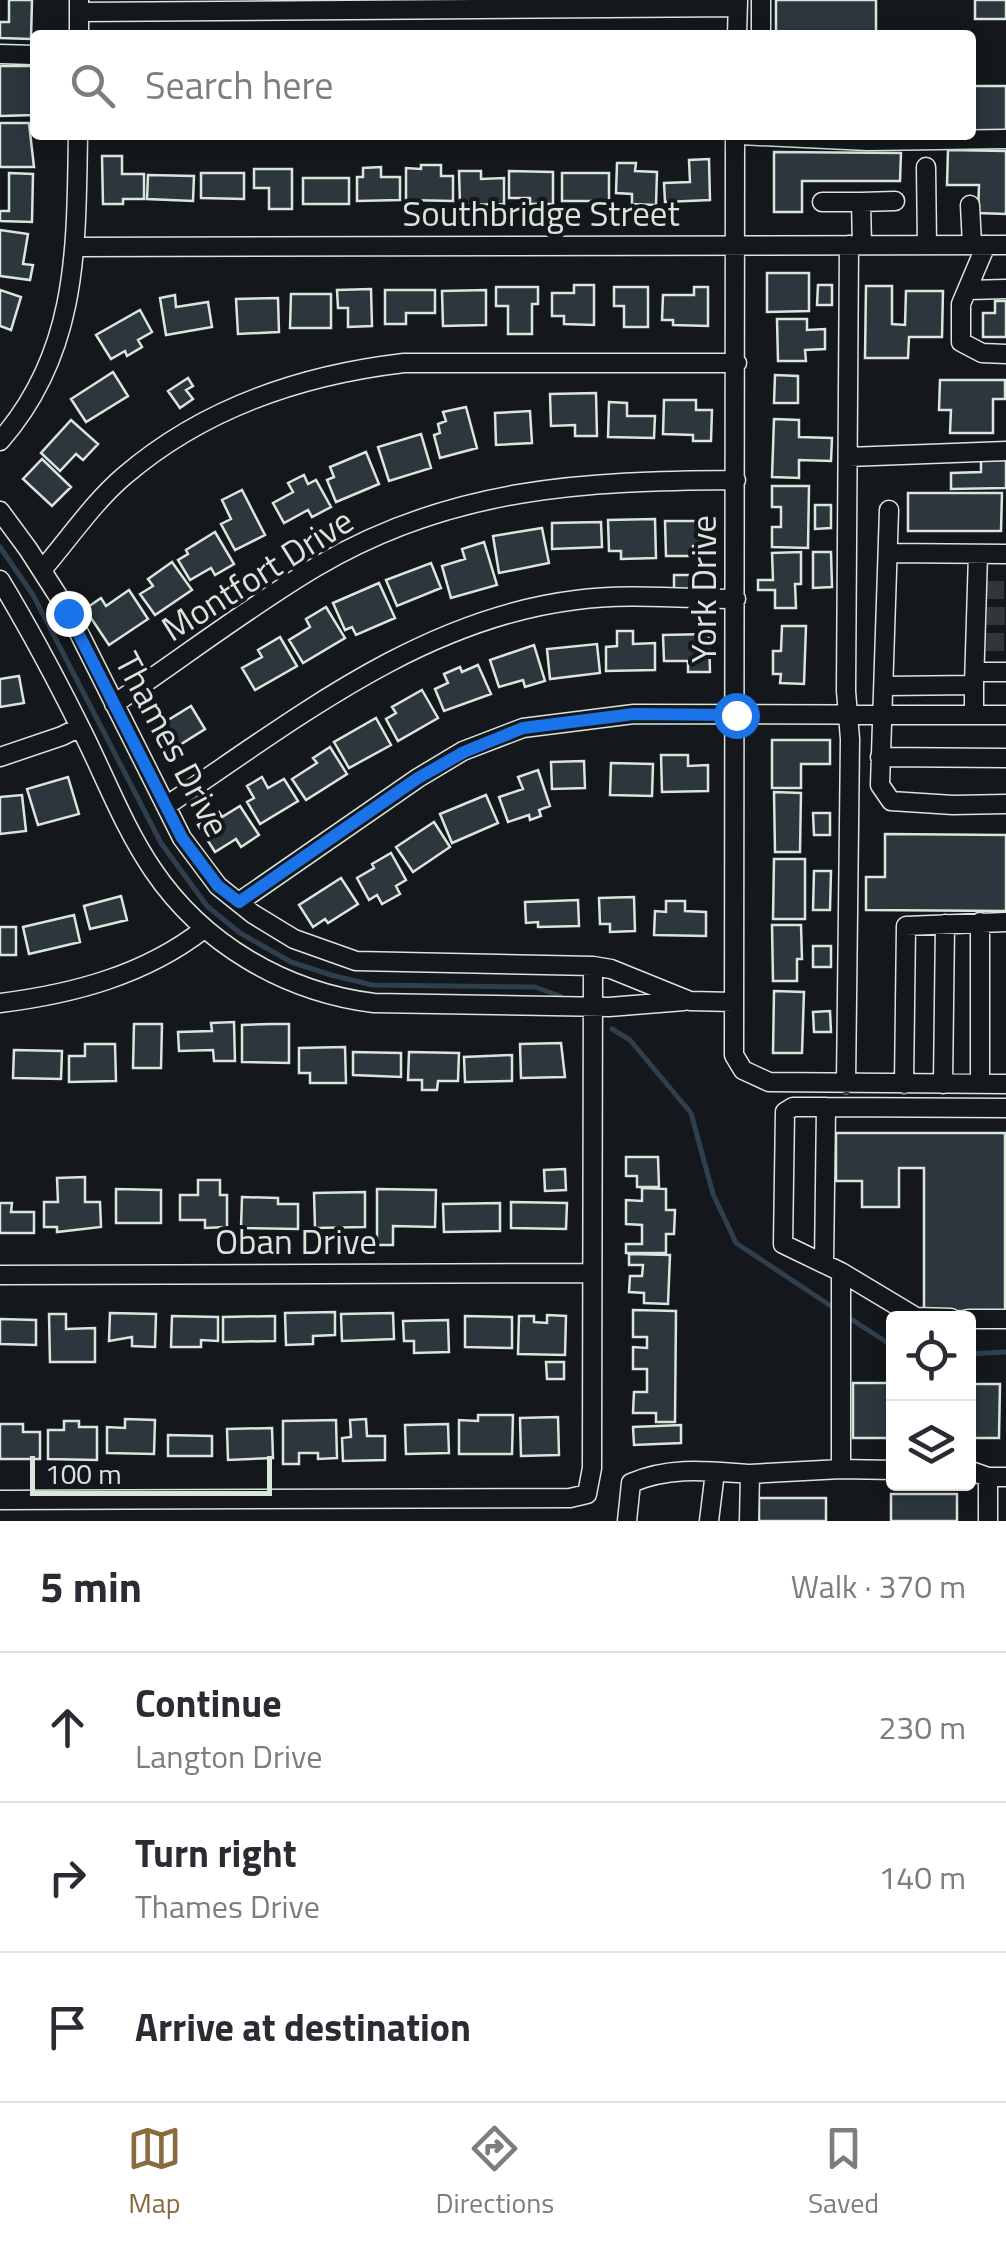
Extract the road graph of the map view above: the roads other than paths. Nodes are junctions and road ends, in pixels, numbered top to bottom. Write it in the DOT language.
graph roads {
  1 [pos="761,0"];
  2 [pos="738,4"];
  3 [pos="79,6"];
  4 [pos="737,30"];
  5 [pos="760,30"];
  6 [pos="0,54"];
  7 [pos="30,54"];
  8 [pos="976,139"];
  9 [pos="1006,139"];
  10 [pos="78,140"];
  11 [pos="747,140"];
  12 [pos="848,140"];
  13 [pos="937,140"];
  14 [pos="926,167"];
  15 [pos="895,201"];
  16 [pos="822,202"];
  17 [pos="860,202"];
  18 [pos="970,205"];
  19 [pos="979,244"];
  20 [pos="1006,244"];
  21 [pos="856,245"];
  22 [pos="928,245"];
  23 [pos="734,246"];
  24 [pos="76,247"];
  25 [pos="1006,289"];
  26 [pos="968,290"];
  27 [pos="1006,354"];
  28 [pos="736,363"];
  29 [pos="0,441"];
  30 [pos="1006,451"];
  31 [pos="848,458"];
  32 [pos="736,480"];
  33 [pos="889,510"];
  34 [pos="0,511"];
  35 [pos="888,552"];
  36 [pos="978,554"];
  37 [pos="1006,554"];
  38 [pos="42,570"];
  39 [pos="0,580"];
  40 [pos="736,599"];
  41 [pos="1006,672"];
  42 [pos="974,678"];
  43 [pos="885,686"];
  44 [pos="114,704"];
  45 [pos="880,714"];
  46 [pos="736,715"];
  47 [pos="847,715"];
  48 [pos="974,715"];
  49 [pos="1006,716"];
  50 [pos="80,726"];
  51 [pos="0,757"];
  52 [pos="880,757"];
  53 [pos="1006,758"];
  54 [pos="1006,804"];
  55 [pos="166,806"];
  56 [pos="239,902"];
  57 [pos="980,922"];
  58 [pos="1006,922"];
  59 [pos="944,924"];
  60 [pos="204,930"];
  61 [pos="593,966"];
  62 [pos="690,1001"];
  63 [pos="734,1002"];
  64 [pos="0,1003"];
  65 [pos="594,1006"];
  66 [pos="846,1084"];
  67 [pos="904,1084"];
  68 [pos="943,1084"];
  69 [pos="980,1084"];
  70 [pos="1006,1084"];
  71 [pos="826,1107"];
  72 [pos="1006,1108"];
  73 [pos="832,1268"];
  74 [pos="592,1273"];
  75 [pos="0,1275"];
  76 [pos="907,1311"];
  77 [pos="1006,1319"];
  78 [pos="976,1320"];
  79 [pos="841,1470"];
  80 [pos="886,1470"];
  81 [pos="715,1472"];
  82 [pos="750,1474"];
  83 [pos="997,1477"];
  84 [pos="0,1500"];
  85 [pos="627,1521"];
  86 [pos="710,1521"];
  87 [pos="750,1521"];
  88 [pos="988,1521"];
  1 -- 5 [label="street"];
  2 -- 3 [label="street"];
  2 -- 4 [label="street"];
  6 -- 7 [label="street"];
  8 -- 9 [label="street"];
  10 -- 24 [label="street"];
  11 -- 23 [label="street, York Drive"];
  12 -- 13 [label="street"];
  14 -- 22 [label="street"];
  15 -- 17 [label="street"];
  16 -- 17 [label="street"];
  17 -- 21 [label="street"];
  18 -- 19 [label="street"];
  19 -- 20 [label="street, Southbridge Street"];
  19 -- 22 [label="street, Southbridge Street"];
  19 -- 26 [label="street"];
  21 -- 22 [label="street, Southbridge Street"];
  21 -- 23 [label="street, Southbridge Street"];
  21 -- 31 [label="street"];
  23 -- 24 [label="street, Southbridge Street"];
  23 -- 28 [label="street, York Drive"];
  24 -- 29 [label="street"];
  25 -- 26 [label="street"];
  26 -- 27 [label="street"];
  28 -- 32 [label="street, York Drive"];
  28 -- 38 [label="street"];
  30 -- 31 [label="street"];
  31 -- 47 [label="street"];
  32 -- 40 [label="street, York Drive"];
  32 -- 44 [label="street, Montfort Drive"];
  33 -- 35 [label="street"];
  34 -- 38 [label="street, Thames Drive"];
  35 -- 36 [label="street"];
  35 -- 43 [label="street"];
  36 -- 37 [label="street"];
  36 -- 42 [label="street"];
  38 -- 44 [label="street, Thames Drive"];
  39 -- 50 [label="street, Thames Drive"];
  40 -- 46 [label="street, York Drive"];
  40 -- 55 [label="street"];
  41 -- 42 [label="street"];
  42 -- 43 [label="street"];
  42 -- 48 [label="street"];
  43 -- 45 [label="street"];
  44 -- 55 [label="street, Thames Drive"];
  45 -- 47 [label="street"];
  45 -- 48 [label="street"];
  45 -- 52 [label="street"];
  46 -- 47 [label="street"];
  46 -- 56 [label="street"];
  46 -- 63 [label="street, York Drive"];
  47 -- 66 [label="street"];
  48 -- 49 [label="street"];
  50 -- 51 [label="street"];
  50 -- 60 [label="street, Thames Drive"];
  52 -- 53 [label="street"];
  52 -- 54 [label="street"];
  55 -- 56 [label="street, Thames Drive"];
  56 -- 61 [label="street, Thames Drive"];
  57 -- 58 [label="street"];
  57 -- 59 [label="street"];
  57 -- 69 [label="street"];
  59 -- 67 [label="street"];
  59 -- 68 [label="street"];
  60 -- 64 [label="street"];
  60 -- 65 [label="street, Thames Drive"];
  61 -- 62 [label="street, Thames Drive"];
  61 -- 65 [label="street"];
  62 -- 63 [label="street, Thames Drive"];
  62 -- 65 [label="street, Thames Drive"];
  63 -- 66 [label="street, York Drive"];
  65 -- 74 [label="street"];
  66 -- 67 [label="street"];
  67 -- 68 [label="street"];
  68 -- 69 [label="street"];
  69 -- 70 [label="street"];
  71 -- 72 [label="street"];
  71 -- 73 [label="street"];
  71 -- 73 [label="street"];
  73 -- 76 [label="street"];
  73 -- 79 [label="street"];
  74 -- 75 [label="street, Oban Drive"];
  74 -- 84 [label="street"];
  77 -- 78 [label="street"];
  79 -- 80 [label="street"];
  79 -- 82 [label="street"];
  81 -- 82 [label="street"];
  81 -- 85 [label="street"];
  81 -- 86 [label="street"];
  82 -- 87 [label="street"];
  83 -- 88 [label="street"];
}
